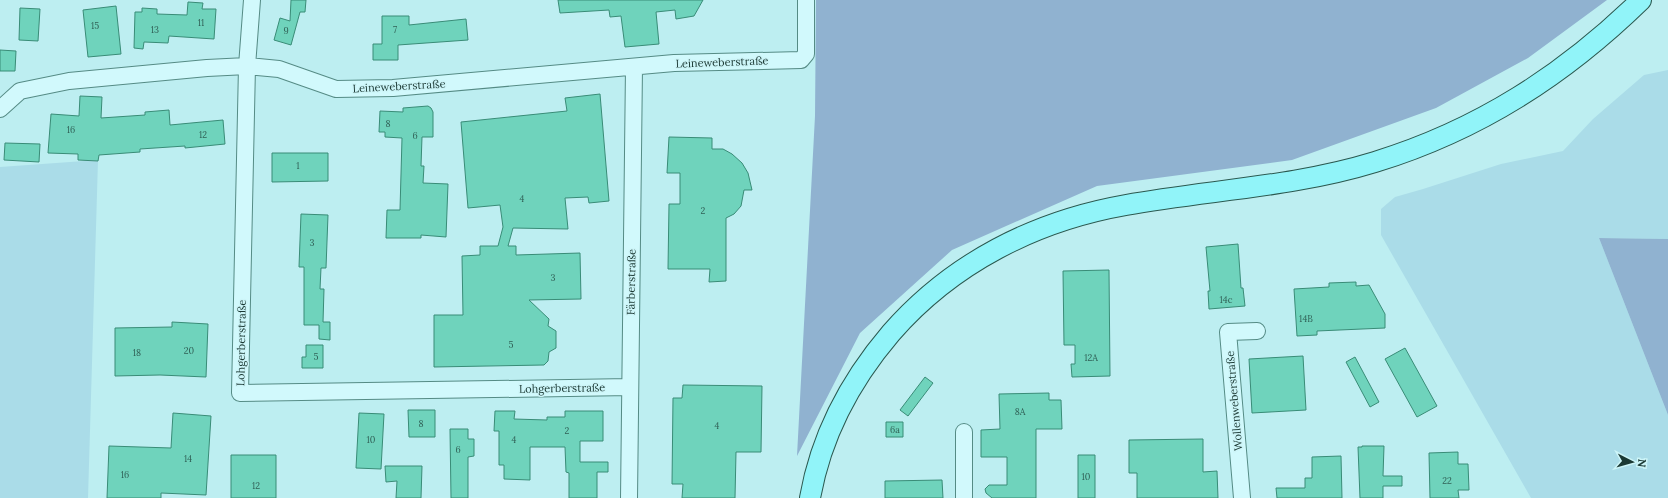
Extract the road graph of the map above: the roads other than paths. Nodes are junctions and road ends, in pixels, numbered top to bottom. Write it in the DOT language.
graph roads {
  1 [pos="252,0"];
  2 [pos="806,0"];
  3 [pos="1641,0"];
  4 [pos="247,66"];
  5 [pos="634,66"];
  6 [pos="0,109"];
  7 [pos="1257,331"];
  8 [pos="630,387"];
  9 [pos="964,432"];
  10 [pos="629,498"];
  11 [pos="810,498"];
  12 [pos="964,498"];
  13 [pos="1242,498"];
  1 -- 4 [label="street, Lohgerberstraße"];
  2 -- 5 [label="street, Leineweberstraße"];
  3 -- 11 [label="main road"];
  4 -- 5 [label="street, Leineweberstraße"];
  4 -- 6 [label="street, Leineweberstraße"];
  4 -- 8 [label="street, Lohgerberstraße"];
  5 -- 8 [label="street, Färberstraße"];
  7 -- 13 [label="street, Wollenweberstraße"];
  8 -- 10 [label="street, Färberstraße"];
  9 -- 12 [label="street"];
}
